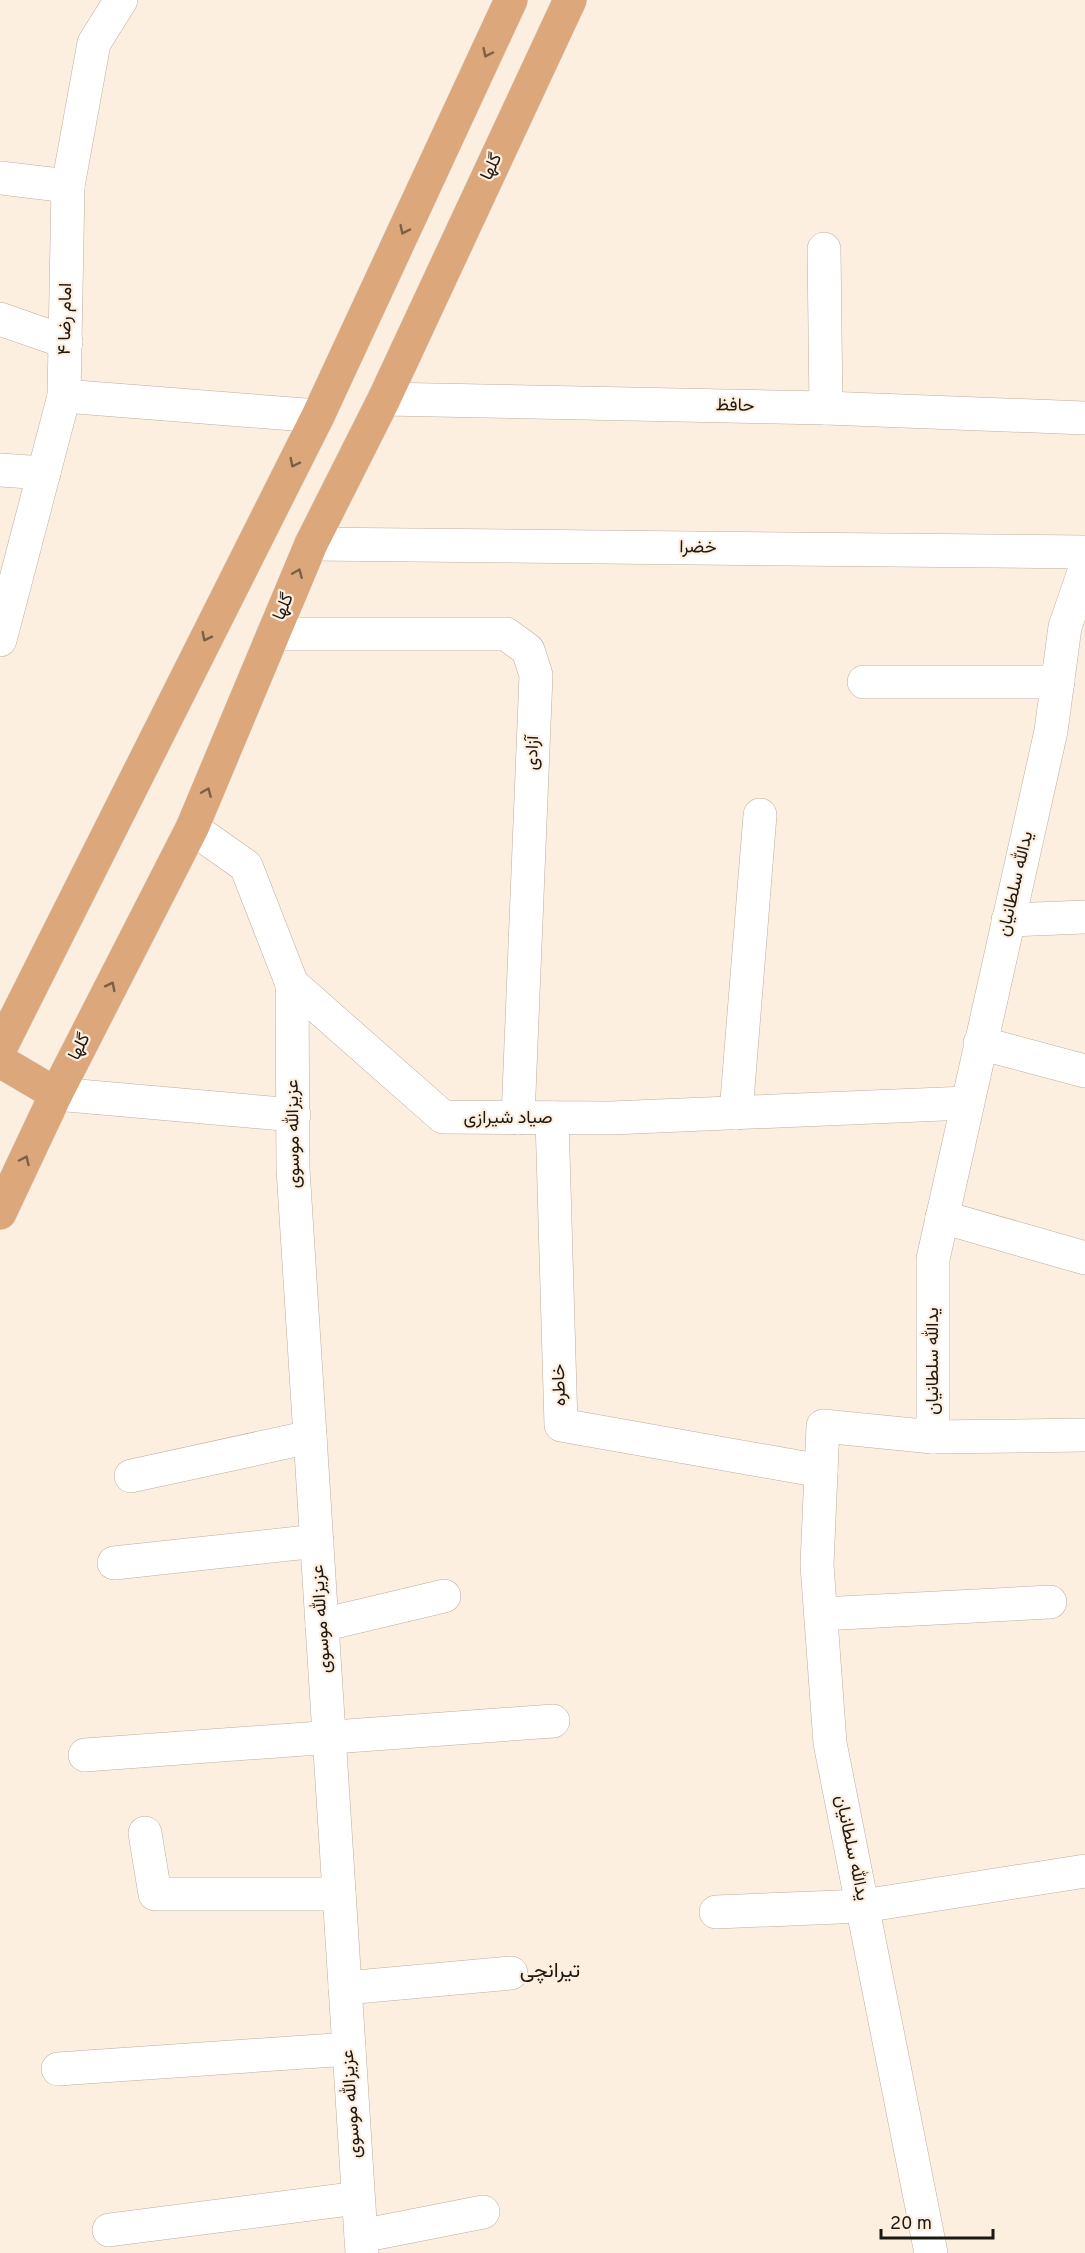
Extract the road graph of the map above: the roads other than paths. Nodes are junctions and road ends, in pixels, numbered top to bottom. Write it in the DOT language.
graph roads {
  1 [pos="122,0"];
  2 [pos="511,0"];
  3 [pos="570,0"];
  4 [pos="0,178"];
  5 [pos="68,186"];
  6 [pos="824,249"];
  7 [pos="0,319"];
  8 [pos="66,342"];
  9 [pos="64,396"];
  10 [pos="384,399"];
  11 [pos="826,408"];
  12 [pos="318,416"];
  13 [pos="1085,418"];
  14 [pos="0,470"];
  15 [pos="44,473"];
  16 [pos="310,544"];
  17 [pos="1085,552"];
  18 [pos="1085,569"];
  19 [pos="273,634"];
  20 [pos="0,640"];
  21 [pos="864,682"];
  22 [pos="1058,682"];
  23 [pos="760,815"];
  24 [pos="192,828"];
  25 [pos="1085,917"];
  26 [pos="1008,920"];
  27 [pos="292,984"];
  28 [pos="980,1043"];
  29 [pos="0,1049"];
  30 [pos="0,1061"];
  31 [pos="1085,1071"];
  32 [pos="56,1094"];
  33 [pos="967,1103"];
  34 [pos="736,1113"];
  35 [pos="294,1115"];
  36 [pos="518,1118"];
  37 [pos="552,1118"];
  38 [pos="0,1214"];
  39 [pos="942,1217"];
  40 [pos="1085,1257"];
  41 [pos="1085,1435"];
  42 [pos="310,1437"];
  43 [pos="933,1437"];
  44 [pos="821,1471"];
  45 [pos="131,1476"];
  46 [pos="317,1541"];
  47 [pos="114,1563"];
  48 [pos="444,1596"];
  49 [pos="1050,1602"];
  50 [pos="821,1614"];
  51 [pos="322,1625"];
  52 [pos="553,1721"];
  53 [pos="329,1736"];
  54 [pos="85,1755"];
  55 [pos="145,1833"];
  56 [pos="1085,1871"];
  57 [pos="339,1894"];
  58 [pos="863,1906"];
  59 [pos="716,1912"];
  60 [pos="511,1973"];
  61 [pos="345,1988"];
  62 [pos="349,2049"];
  63 [pos="58,2069"];
  64 [pos="358,2198"];
  65 [pos="483,2212"];
  66 [pos="109,2230"];
  67 [pos="361,2245"];
  68 [pos="931,2253"];
  1 -- 5 [label="street, امام رضا ۴"];
  2 -- 12 [label="main road, one-way"];
  3 -- 10 [label="main road, گلها"];
  4 -- 5 [label="street"];
  5 -- 8 [label="street, امام رضا ۴"];
  6 -- 11 [label="street"];
  7 -- 8 [label="street"];
  8 -- 9 [label="street, امام رضا ۴"];
  9 -- 12 [label="street"];
  9 -- 15 [label="street, امام رضا ۴"];
  10 -- 11 [label="street, حافظ"];
  10 -- 16 [label="main road, گلها"];
  11 -- 13 [label="street, حافظ"];
  12 -- 29 [label="main road, one-way"];
  14 -- 15 [label="street"];
  15 -- 20 [label="street, امام رضا ۴"];
  16 -- 17 [label="street, خضرا"];
  19 -- 16 [label="main road, گلها, one-way"];
  18 -- 22 [label="street, یدالله سلطانیان"];
  24 -- 19 [label="main road, گلها, one-way"];
  19 -- 36 [label="street, آزادی"];
  21 -- 22 [label="street"];
  22 -- 26 [label="street, یدالله سلطانیان"];
  23 -- 34 [label="street"];
  24 -- 27 [label="street, صیاد شیرازی"];
  32 -- 24 [label="main road, گلها, one-way"];
  25 -- 26 [label="street"];
  26 -- 28 [label="street, یدالله سلطانیان"];
  27 -- 35 [label="street, عزیزالله موسوی"];
  27 -- 36 [label="street, صیاد شیرازی"];
  28 -- 31 [label="street"];
  28 -- 33 [label="street, یدالله سلطانیان"];
  30 -- 32 [label="main road"];
  32 -- 35 [label="street"];
  38 -- 32 [label="main road, گلها, one-way"];
  33 -- 34 [label="street, صیاد شیرازی"];
  33 -- 39 [label="street, یدالله سلطانیان"];
  34 -- 37 [label="street, صیاد شیرازی"];
  35 -- 42 [label="street, عزیزالله موسوی"];
  36 -- 37 [label="street, صیاد شیرازی"];
  37 -- 44 [label="street, خاطره"];
  39 -- 40 [label="street"];
  39 -- 43 [label="street, یدالله سلطانیان"];
  41 -- 43 [label="street"];
  42 -- 45 [label="street"];
  42 -- 46 [label="street, عزیزالله موسوی"];
  43 -- 44 [label="street, یدالله سلطانیان"];
  44 -- 50 [label="street, یدالله سلطانیان"];
  46 -- 47 [label="street"];
  46 -- 51 [label="street, عزیزالله موسوی"];
  48 -- 51 [label="street"];
  49 -- 50 [label="street"];
  50 -- 58 [label="street, یدالله سلطانیان"];
  51 -- 53 [label="street, عزیزالله موسوی"];
  52 -- 53 [label="street"];
  53 -- 54 [label="street"];
  53 -- 57 [label="street, عزیزالله موسوی"];
  55 -- 57 [label="street"];
  56 -- 58 [label="street"];
  57 -- 61 [label="street, عزیزالله موسوی"];
  58 -- 59 [label="street"];
  58 -- 68 [label="street, یدالله سلطانیان"];
  60 -- 61 [label="street"];
  61 -- 62 [label="street, عزیزالله موسوی"];
  62 -- 63 [label="street"];
  62 -- 64 [label="street, عزیزالله موسوی"];
  64 -- 66 [label="street"];
  64 -- 67 [label="street, عزیزالله موسوی"];
  65 -- 67 [label="street"];
}
